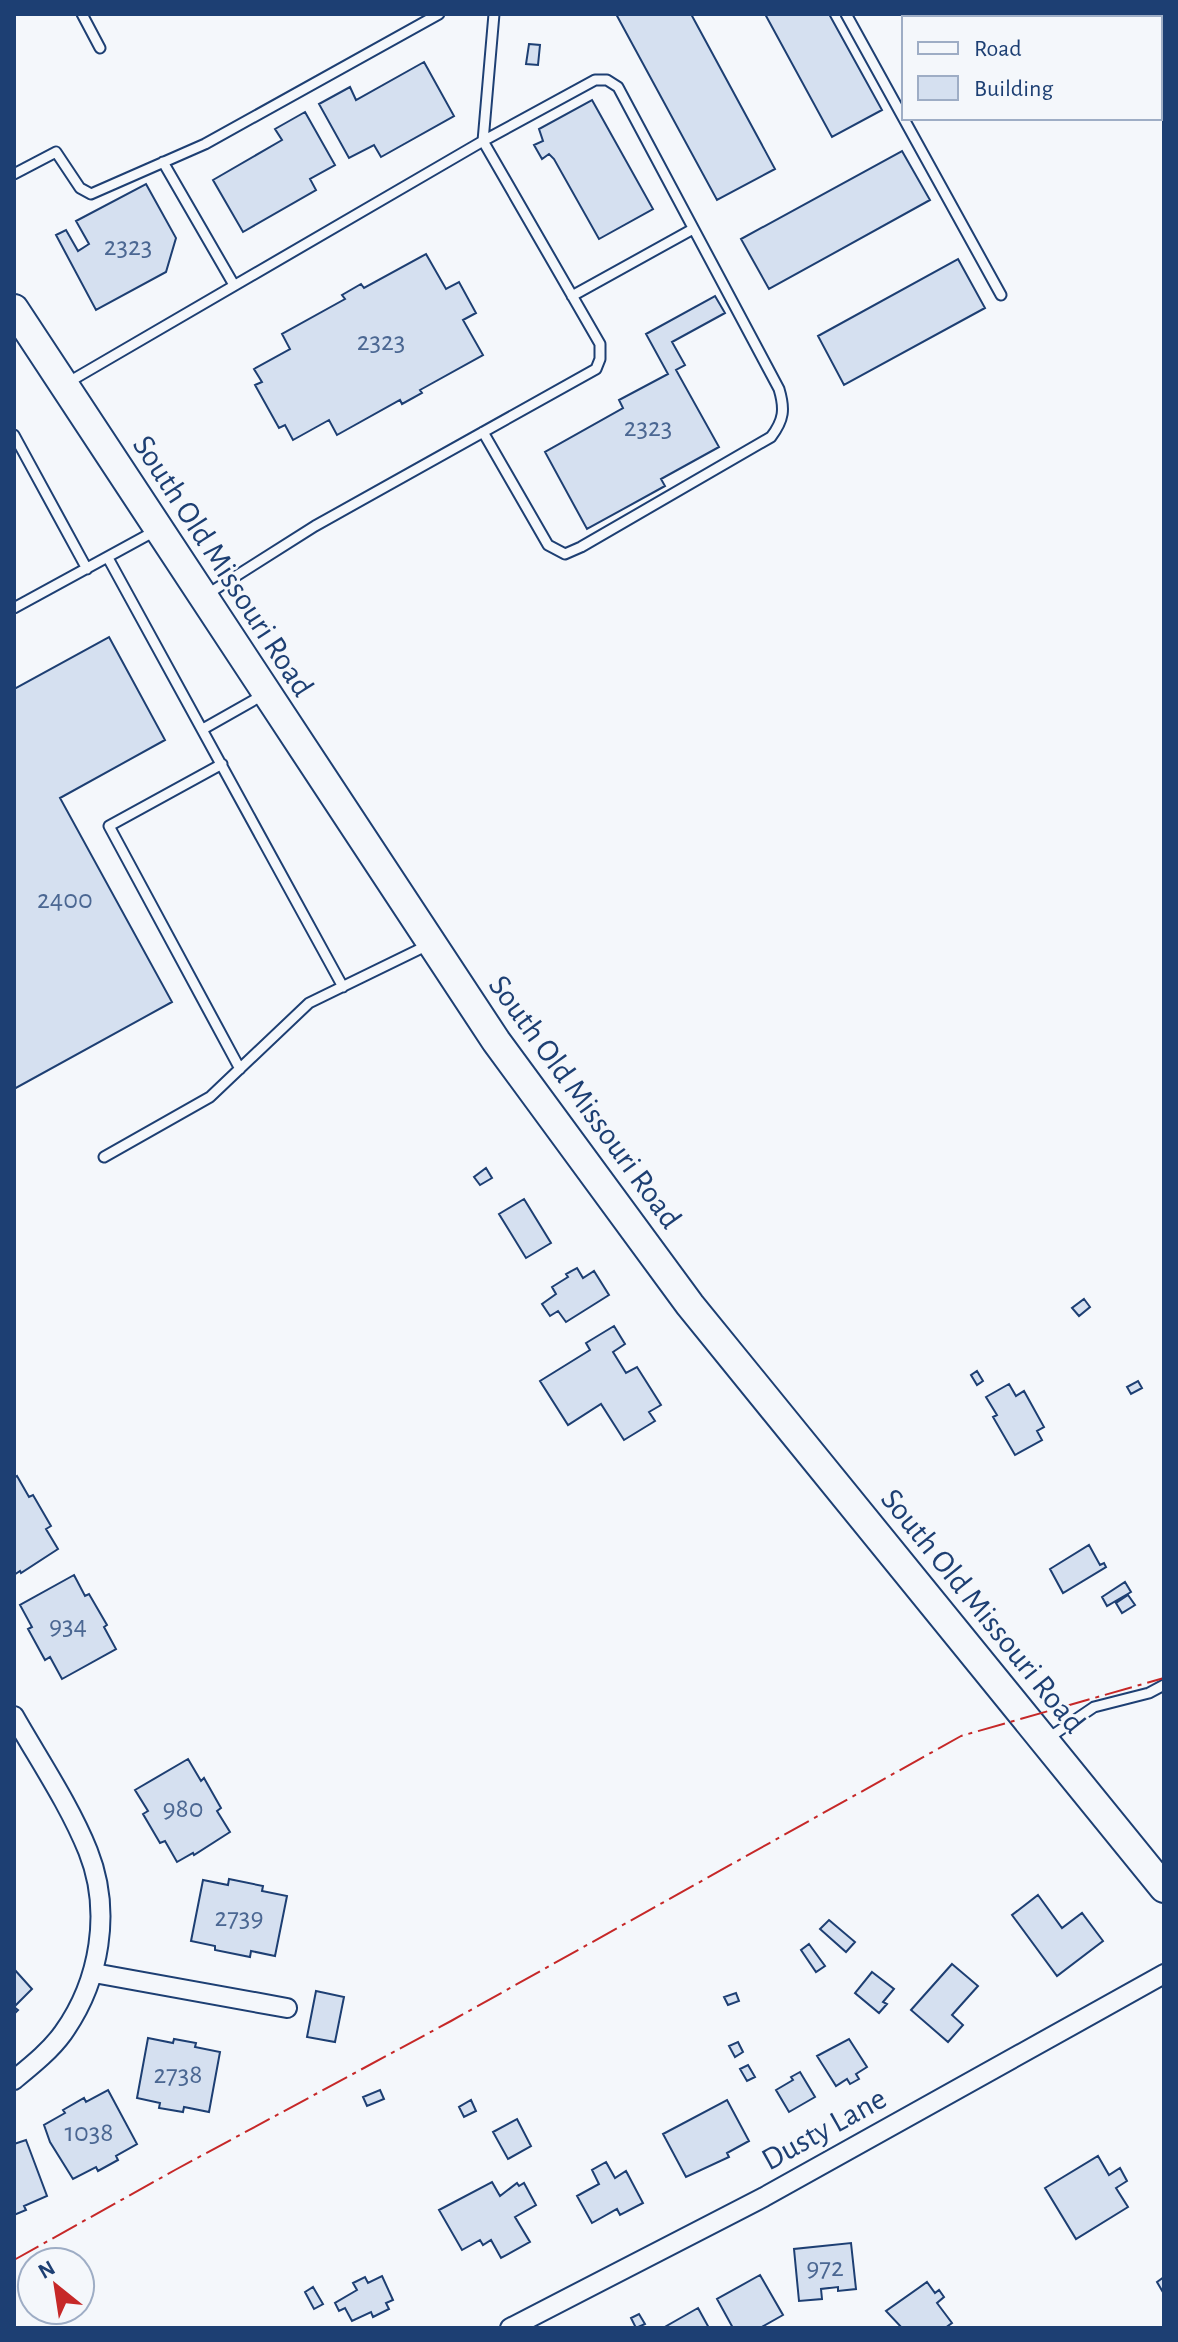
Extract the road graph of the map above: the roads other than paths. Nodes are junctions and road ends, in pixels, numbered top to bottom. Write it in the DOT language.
graph roads {
  1 [pos="82,14"];
  2 [pos="439,14"];
  3 [pos="494,14"];
  4 [pos="846,14"];
  5 [pos="100,48"];
  6 [pos="902,116"];
  7 [pos="904,120"];
  8 [pos="483,141"];
  9 [pos="163,162"];
  10 [pos="14,174"];
  11 [pos="693,229"];
  12 [pos="234,285"];
  13 [pos="1001,295"];
  14 [pos="572,296"];
  15 [pos="14,309"];
  16 [pos="64,385"];
  17 [pos="483,432"];
  18 [pos="14,435"];
  19 [pos="158,529"];
  20 [pos="108,558"];
  21 [pos="87,569"];
  22 [pos="203,597"];
  23 [pos="14,608"];
  24 [pos="266,693"];
  25 [pos="203,729"];
  26 [pos="222,764"];
  27 [pos="431,944"];
  28 [pos="343,987"];
  29 [pos="240,1069"];
  30 [pos="104,1157"];
  31 [pos="1164,1685"];
  32 [pos="14,1716"];
  33 [pos="1044,1741"];
  34 [pos="1164,1888"];
  35 [pos="94,1973"];
  36 [pos="1164,1974"];
  37 [pos="287,2008"];
  38 [pos="14,2080"];
  39 [pos="510,2328"];
  1 -- 5 [label="lane"];
  2 -- 9 [label="lane"];
  3 -- 8 [label="lane"];
  4 -- 6 [label="lane"];
  7 -- 13 [label="lane"];
  8 -- 11 [label="lane"];
  8 -- 12 [label="lane"];
  8 -- 14 [label="lane"];
  9 -- 10 [label="lane"];
  9 -- 12 [label="lane"];
  11 -- 14 [label="lane"];
  11 -- 17 [label="lane"];
  12 -- 16 [label="lane"];
  14 -- 17 [label="lane"];
  15 -- 16 [label="main road, South Old Missouri Road"];
  16 -- 19 [label="main road, South Old Missouri Road"];
  17 -- 22 [label="lane"];
  18 -- 21 [label="lane"];
  19 -- 20 [label="lane"];
  19 -- 22 [label="main road, South Old Missouri Road"];
  20 -- 21 [label="lane"];
  20 -- 25 [label="lane"];
  21 -- 23 [label="lane"];
  22 -- 24 [label="main road, South Old Missouri Road"];
  24 -- 25 [label="lane"];
  24 -- 27 [label="main road, South Old Missouri Road"];
  25 -- 26 [label="lane"];
  26 -- 28 [label="lane"];
  26 -- 29 [label="lane"];
  27 -- 28 [label="lane"];
  27 -- 33 [label="main road, South Old Missouri Road"];
  28 -- 29 [label="lane"];
  29 -- 30 [label="lane"];
  31 -- 33 [label="lane"];
  32 -- 35 [label="street"];
  33 -- 34 [label="main road, South Old Missouri Road"];
  35 -- 37 [label="street"];
  35 -- 38 [label="street"];
  36 -- 39 [label="street, Dusty Lane"];
}
